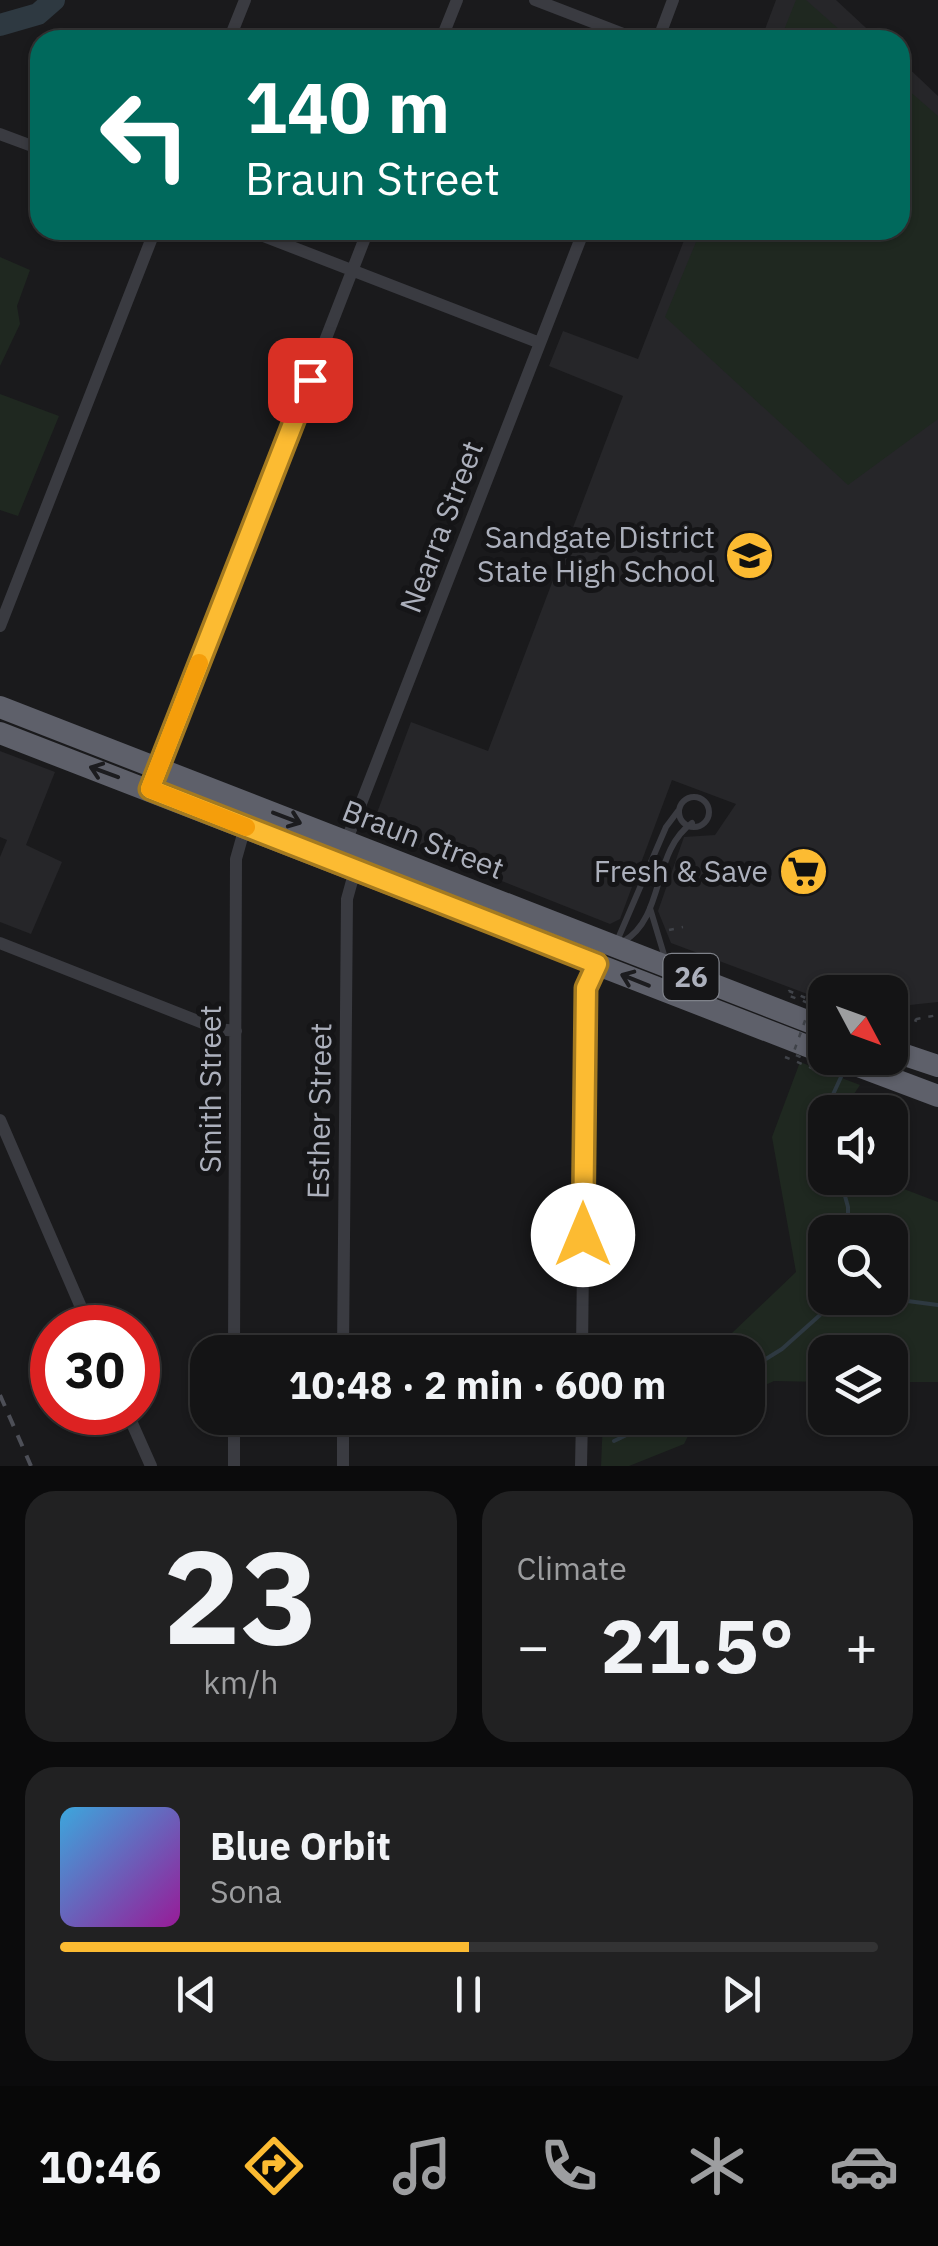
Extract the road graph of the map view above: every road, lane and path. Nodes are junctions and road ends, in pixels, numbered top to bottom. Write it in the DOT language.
graph roads {
  1 [pos="245,0"];
  2 [pos="457,0"];
  3 [pos="535,0"];
  4 [pos="674,0"];
  5 [pos="233,30"];
  6 [pos="446,30"];
  7 [pos="613,30"];
  8 [pos="662,30"];
  9 [pos="0,134"];
  10 [pos="30,145"];
  11 [pos="151,240"];
  12 [pos="273,240"];
  13 [pos="364,240"];
  14 [pos="580,240"];
  15 [pos="352,271"];
  16 [pos="540,343"];
  17 [pos="0,626"];
  18 [pos="0,707"];
  19 [pos="0,733"];
  20 [pos="154,778"];
  21 [pos="678,812"];
  22 [pos="692,824"];
  23 [pos="246,826"];
  24 [pos="346,842"];
  25 [pos="355,870"];
  26 [pos="649,907"];
  27 [pos="682,927"];
  28 [pos="665,932"];
  29 [pos="0,942"];
  30 [pos="615,947"];
  31 [pos="597,964"];
  32 [pos="672,969"];
  33 [pos="805,1002"];
  34 [pos="805,1002"];
  35 [pos="808,1009"];
  36 [pos="808,1012"];
  37 [pos="938,1015"];
  38 [pos="908,1018"];
  39 [pos="919,1022"];
  40 [pos="908,1023"];
  41 [pos="236,1032"];
  42 [pos="808,1046"];
  43 [pos="908,1056"];
  44 [pos="785,1057"];
  45 [pos="808,1060"];
  46 [pos="808,1066"];
  47 [pos="938,1066"];
  48 [pos="882,1075"];
  49 [pos="938,1096"];
  50 [pos="0,1120"];
  51 [pos="80,1305"];
  52 [pos="234,1335"];
  53 [pos="343,1335"];
  54 [pos="582,1335"];
  55 [pos="138,1435"];
  56 [pos="234,1435"];
  57 [pos="343,1435"];
  58 [pos="582,1435"];
  59 [pos="151,1466"];
  60 [pos="234,1466"];
  61 [pos="343,1466"];
  62 [pos="582,1466"];
  1 -- 5 [label="street"];
  2 -- 6 [label="street"];
  3 -- 7 [label="street"];
  4 -- 8 [label="street"];
  9 -- 10 [label="street"];
  11 -- 17 [label="street"];
  12 -- 15 [label="street"];
  13 -- 15 [label="street"];
  14 -- 16 [label="street, Nearra Street"];
  15 -- 16 [label="street"];
  15 -- 20 [label="street"];
  16 -- 24 [label="street, Nearra Street"];
  18 -- 20 [label="highway, Braun Street / 26"];
  20 -- 19 [label="highway, Braun Street / 26, one-way"];
  20 -- 23 [label="highway, Braun Street / 26"];
  20 -- 24 [label="highway, Braun Street / 26, one-way"];
  21 -- 22 [label="lane"];
  21 -- 22 [label="lane"];
  21 -- 30 [label="lane"];
  22 -- 26 [label="lane"];
  23 -- 25 [label="highway, Braun Street / 26"];
  23 -- 41 [label="street, Smith Street"];
  24 -- 30 [label="highway, Braun Street / 26"];
  25 -- 31 [label="highway, Braun Street / 26"];
  25 -- 53 [label="street, Esther Street"];
  26 -- 30 [label="lane"];
  26 -- 32 [label="lane"];
  27 -- 28 [label="path"];
  29 -- 41 [label="street"];
  30 -- 31 [label="street"];
  30 -- 32 [label="highway, Braun Street / 26"];
  42 -- 31 [label="highway, Braun Street / 26, one-way"];
  31 -- 54 [label="street"];
  32 -- 35 [label="highway, Braun Street / 26"];
  33 -- 34 [label="path, bridge"];
  36 -- 45 [label="path, bridge"];
  37 -- 39 [label="path"];
  38 -- 39 [label="path"];
  39 -- 40 [label="path"];
  41 -- 52 [label="street, Smith Street"];
  43 -- 47 [label="highway"];
  44 -- 46 [label="path, bridge"];
  48 -- 49 [label="highway"];
  50 -- 51 [label="street"];
  55 -- 59 [label="street"];
  56 -- 60 [label="street"];
  57 -- 61 [label="street"];
  58 -- 62 [label="street"];
}
